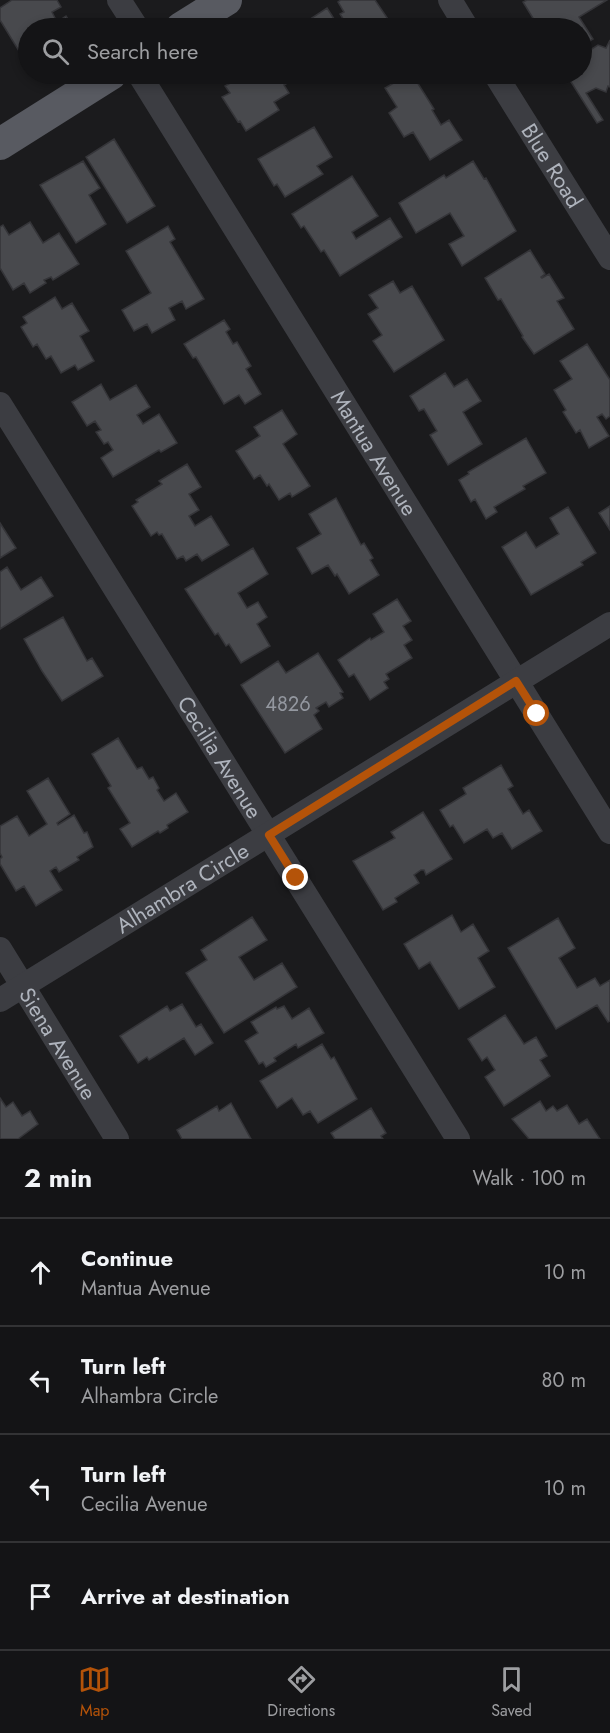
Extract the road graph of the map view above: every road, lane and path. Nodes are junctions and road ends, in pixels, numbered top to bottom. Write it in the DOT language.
graph roads {
  1 [pos="119,0"];
  2 [pos="226,0"];
  3 [pos="450,0"];
  4 [pos="131,18"];
  5 [pos="197,18"];
  6 [pos="461,18"];
  7 [pos="95,84"];
  8 [pos="146,84"];
  9 [pos="501,84"];
  10 [pos="0,144"];
  11 [pos="610,258"];
  12 [pos="0,404"];
  13 [pos="610,624"];
  14 [pos="516,681"];
  15 [pos="610,832"];
  16 [pos="269,835"];
  17 [pos="0,949"];
  18 [pos="23,986"];
  19 [pos="0,1000"];
  20 [pos="117,1139"];
  21 [pos="458,1139"];
  1 -- 4 [label="street"];
  2 -- 5 [label="main road"];
  3 -- 6 [label="street"];
  7 -- 10 [label="main road"];
  8 -- 14 [label="street, Mantua Avenue"];
  9 -- 11 [label="street, Blue Road"];
  12 -- 16 [label="street, Cecilia Avenue"];
  13 -- 14 [label="street, Alhambra Circle"];
  14 -- 15 [label="street, Mantua Avenue"];
  14 -- 16 [label="street, Alhambra Circle"];
  16 -- 18 [label="street, Alhambra Circle"];
  16 -- 21 [label="street, Cecilia Avenue"];
  17 -- 18 [label="street, Siena Avenue"];
  18 -- 19 [label="street, Alhambra Circle"];
  18 -- 20 [label="street, Siena Avenue"];
}
